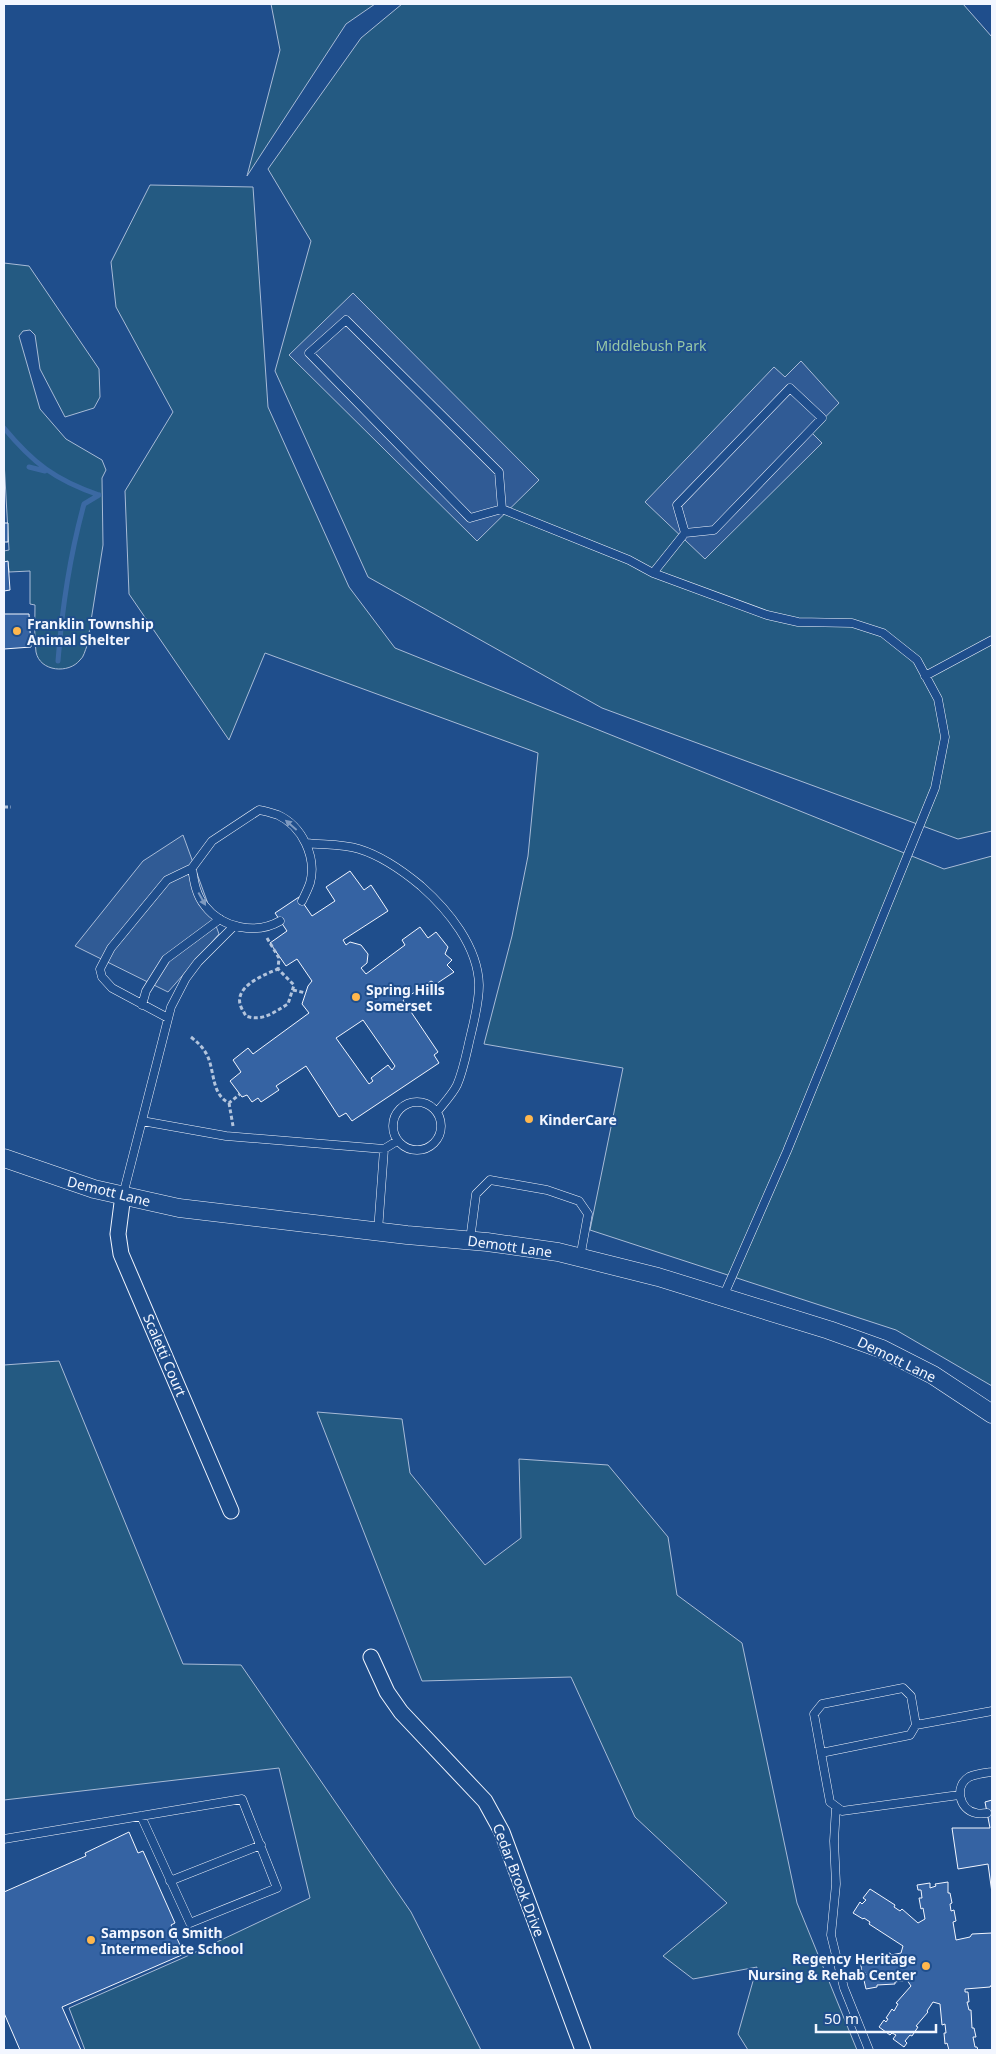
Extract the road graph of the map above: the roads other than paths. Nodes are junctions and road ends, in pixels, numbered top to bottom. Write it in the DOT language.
graph roads {
  1 [pos="502,509"];
  2 [pos="685,533"];
  3 [pos="653,573"];
  4 [pos="992,640"];
  5 [pos="925,676"];
  6 [pos="306,843"];
  7 [pos="192,868"];
  8 [pos="302,901"];
  9 [pos="220,919"];
  10 [pos="280,921"];
  11 [pos="234,926"];
  12 [pos="142,1005"];
  13 [pos="168,1018"];
  14 [pos="437,1112"];
  15 [pos="142,1121"];
  16 [pos="397,1141"];
  17 [pos="384,1149"];
  18 [pos="4,1158"];
  19 [pos="123,1195"];
  20 [pos="378,1231"];
  21 [pos="470,1240"];
  22 [pos="580,1258"];
  23 [pos="723,1298"];
  24 [pos="992,1414"];
  25 [pos="231,1511"];
  26 [pos="371,1657"];
  27 [pos="992,1711"];
  28 [pos="916,1725"];
  29 [pos="821,1753"];
  30 [pos="992,1772"];
  31 [pos="959,1795"];
  32 [pos="836,1806"];
  33 [pos="988,1813"];
  34 [pos="141,1816"];
  35 [pos="4,1839"];
  36 [pos="261,1845"];
  37 [pos="170,1881"];
  38 [pos="583,2050"];
  39 [pos="869,2050"];
  1 -- 1 [label="lane"];
  1 -- 3 [label="lane"];
  2 -- 2 [label="lane"];
  2 -- 3 [label="lane"];
  3 -- 5 [label="lane"];
  4 -- 5 [label="lane"];
  5 -- 23 [label="lane"];
  6 -- 7 [label="lane, one-way"];
  6 -- 8 [label="lane"];
  6 -- 14 [label="lane"];
  7 -- 9 [label="lane, one-way"];
  7 -- 12 [label="lane"];
  9 -- 11 [label="lane"];
  9 -- 12 [label="lane"];
  10 -- 11 [label="lane"];
  11 -- 13 [label="lane"];
  12 -- 13 [label="lane"];
  13 -- 15 [label="lane"];
  14 -- 16 [label="lane"];
  14 -- 16 [label="lane"];
  15 -- 17 [label="lane"];
  15 -- 19 [label="lane"];
  16 -- 17 [label="lane"];
  17 -- 20 [label="lane"];
  18 -- 19 [label="street, Demott Lane"];
  19 -- 20 [label="street, Demott Lane"];
  19 -- 25 [label="street, Scaletti Court"];
  20 -- 21 [label="street, Demott Lane"];
  21 -- 22 [label="street, Demott Lane"];
  21 -- 22 [label="lane"];
  22 -- 23 [label="street, Demott Lane"];
  23 -- 24 [label="street, Demott Lane"];
  26 -- 38 [label="street, Cedar Brook Drive"];
  27 -- 28 [label="lane"];
  28 -- 29 [label="lane"];
  28 -- 29 [label="lane"];
  29 -- 32 [label="lane"];
  30 -- 31 [label="lane"];
  31 -- 32 [label="lane"];
  31 -- 33 [label="lane"];
  32 -- 39 [label="lane"];
  34 -- 35 [label="lane"];
  34 -- 36 [label="lane"];
  34 -- 37 [label="lane"];
  36 -- 37 [label="lane"];
  36 -- 37 [label="lane"];
}
